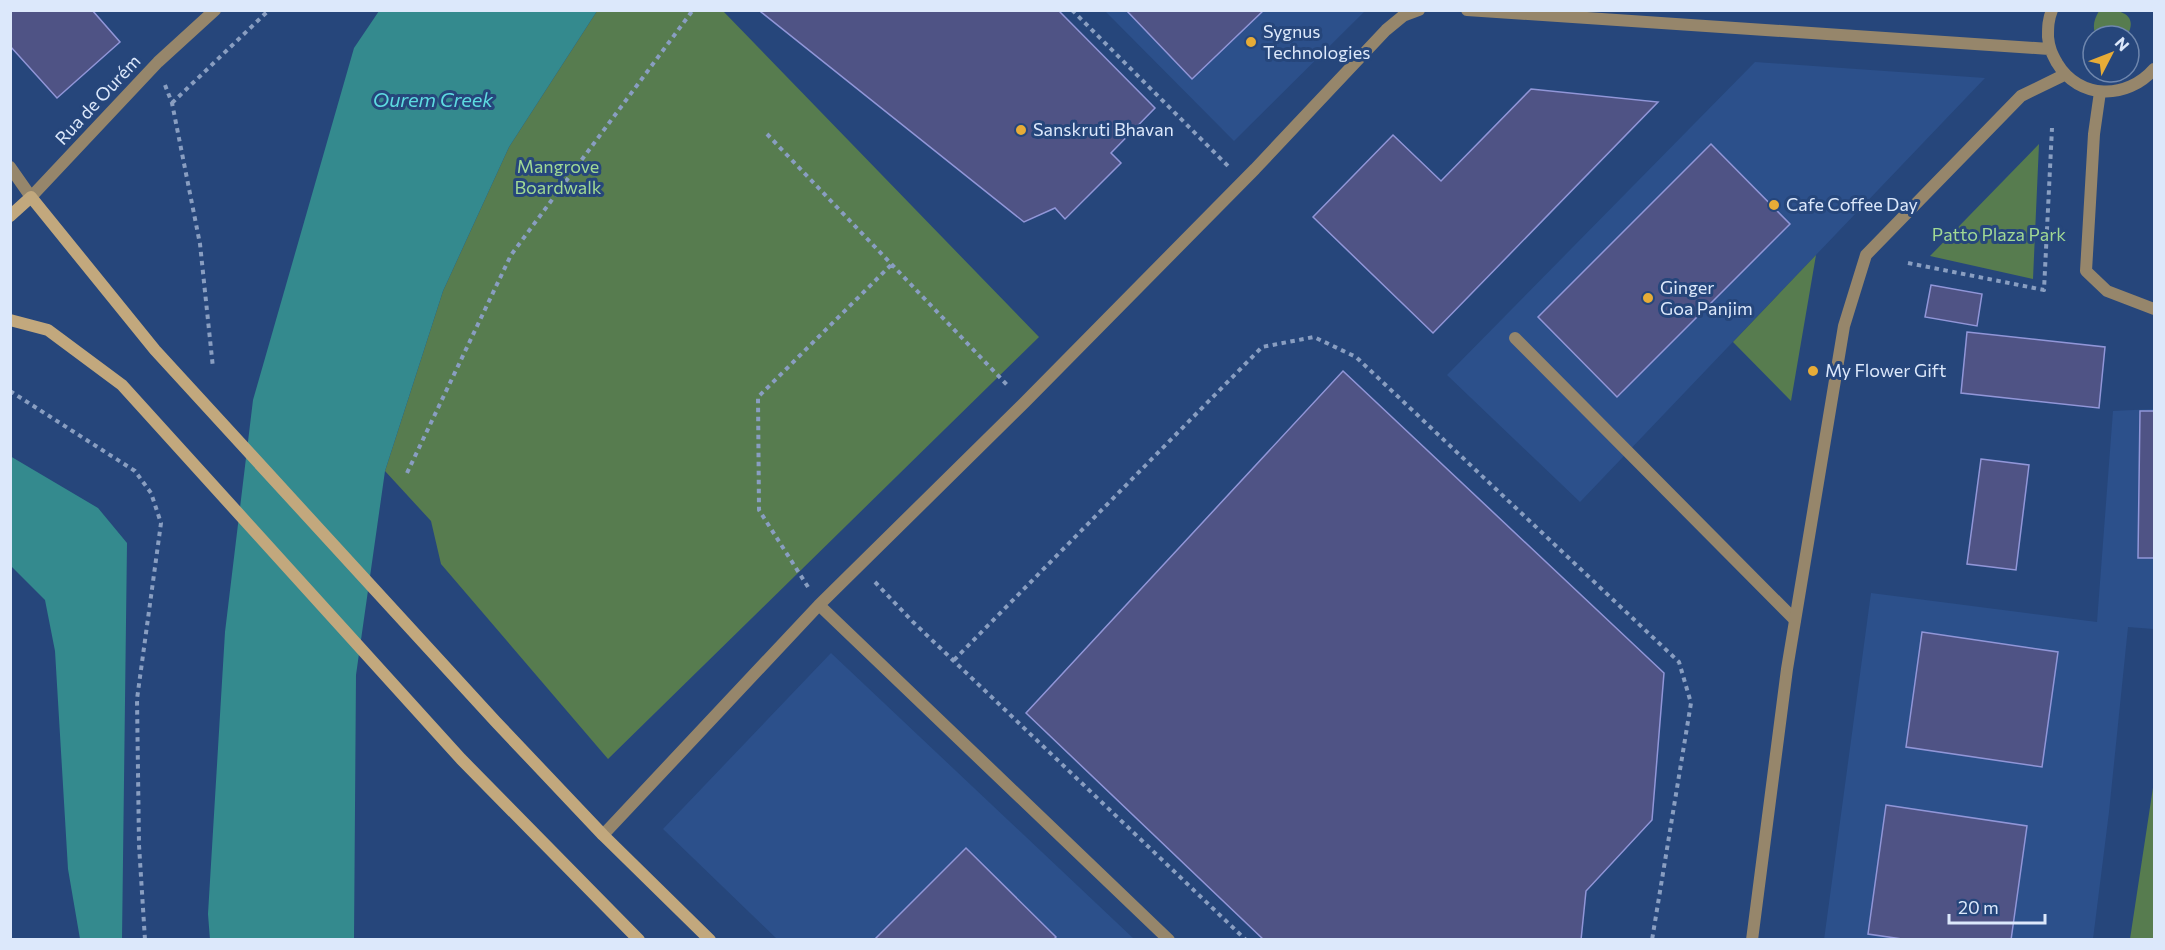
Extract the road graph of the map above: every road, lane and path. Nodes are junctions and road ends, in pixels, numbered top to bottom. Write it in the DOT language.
graph roads {
  1 [pos="214,10"];
  2 [pos="269,10"];
  3 [pos="693,10"];
  4 [pos="1072,10"];
  5 [pos="1419,10"];
  6 [pos="1467,10"];
  7 [pos="2052,10"];
  8 [pos="1496,11"];
  9 [pos="2049,49"];
  10 [pos="158,62"];
  11 [pos="2154,69"];
  12 [pos="2064,75"];
  13 [pos="2100,92"];
  14 [pos="172,104"];
  15 [pos="2052,128"];
  16 [pos="766,134"];
  17 [pos="10,167"];
  18 [pos="1243,181"];
  19 [pos="31,197"];
  20 [pos="10,216"];
  21 [pos="1908,263"];
  22 [pos="892,264"];
  23 [pos="2154,309"];
  24 [pos="10,320"];
  25 [pos="1515,338"];
  26 [pos="213,368"];
  27 [pos="10,391"];
  28 [pos="1024,403"];
  29 [pos="407,473"];
  30 [pos="859,566"];
  31 [pos="819,605"];
  32 [pos="1795,620"];
  33 [pos="954,660"];
  34 [pos="603,835"];
  35 [pos="146,939"];
  36 [pos="639,939"];
  37 [pos="710,939"];
  38 [pos="1169,939"];
  39 [pos="1246,939"];
  40 [pos="1652,939"];
  41 [pos="1752,939"];
  1 -- 10 [label="street, Rua de Ourém"];
  2 -- 14 [label="path"];
  3 -- 29 [label="path"];
  4 -- 18 [label="path"];
  5 -- 18 [label="street"];
  6 -- 8 [label="street"];
  7 -- 9 [label="street"];
  8 -- 9 [label="street"];
  9 -- 12 [label="street"];
  10 -- 14 [label="path"];
  10 -- 19 [label="street, Rua de Ourém"];
  11 -- 13 [label="street"];
  12 -- 13 [label="street"];
  12 -- 32 [label="street"];
  13 -- 23 [label="street"];
  14 -- 26 [label="path"];
  15 -- 21 [label="path"];
  16 -- 22 [label="path"];
  17 -- 19 [label="street"];
  18 -- 28 [label="street"];
  19 -- 20 [label="main road, Rua de Ourém"];
  19 -- 34 [label="main road"];
  22 -- 28 [label="path"];
  22 -- 31 [label="path"];
  24 -- 36 [label="main road"];
  25 -- 32 [label="street"];
  27 -- 35 [label="path"];
  28 -- 30 [label="street"];
  30 -- 31 [label="street"];
  30 -- 33 [label="path"];
  31 -- 34 [label="street"];
  31 -- 38 [label="street"];
  32 -- 41 [label="street"];
  33 -- 39 [label="path"];
  33 -- 40 [label="path"];
  34 -- 37 [label="main road"];
}
